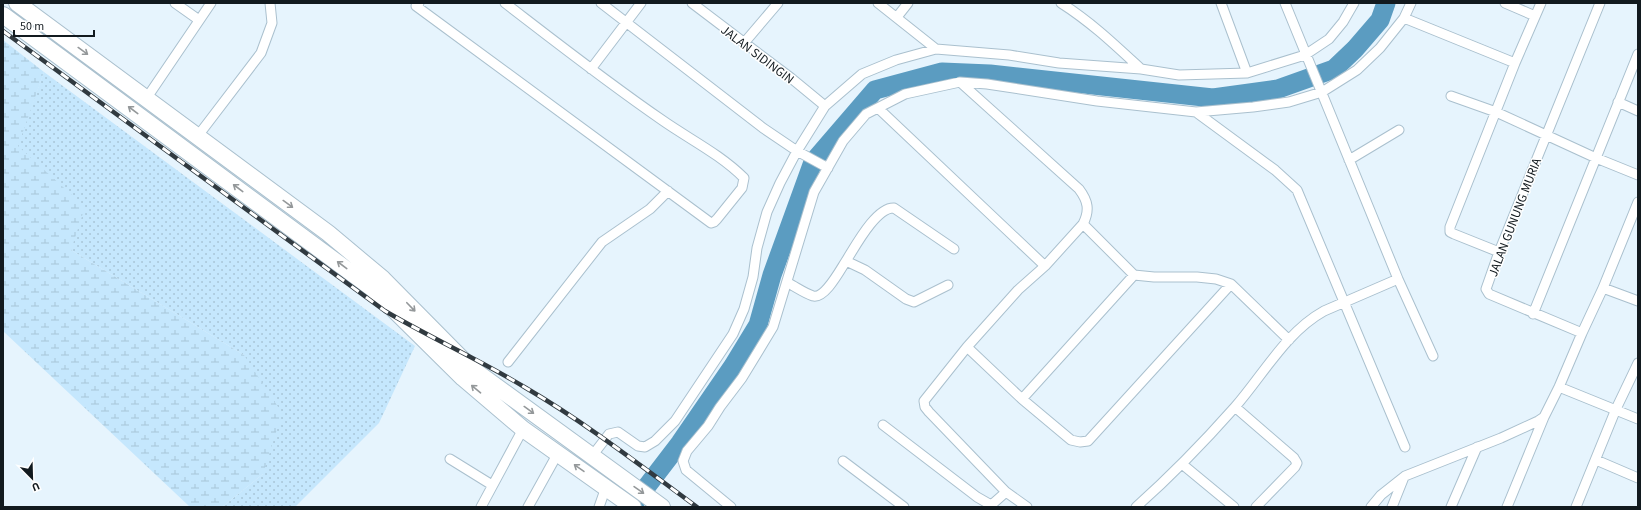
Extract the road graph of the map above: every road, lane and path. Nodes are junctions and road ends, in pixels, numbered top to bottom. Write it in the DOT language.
graph roads {
  1 [pos="175,3"];
  2 [pos="211,3"];
  3 [pos="270,3"];
  4 [pos="419,3"];
  5 [pos="505,3"];
  6 [pos="602,3"];
  7 [pos="642,3"];
  8 [pos="692,3"];
  9 [pos="708,3"];
  10 [pos="778,3"];
  11 [pos="878,3"];
  12 [pos="908,3"];
  13 [pos="1061,3"];
  14 [pos="1220,3"];
  15 [pos="1285,3"];
  16 [pos="1354,3"];
  17 [pos="1411,3"];
  18 [pos="1505,3"];
  19 [pos="1541,3"];
  20 [pos="1600,3"];
  21 [pos="19,4"];
  22 [pos="702,10"];
  23 [pos="1535,16"];
  24 [pos="6,17"];
  25 [pos="897,17"];
  26 [pos="1404,18"];
  27 [pos="199,20"];
  28 [pos="628,22"];
  29 [pos="744,43"];
  30 [pos="936,49"];
  31 [pos="1638,54"];
  32 [pos="1307,58"];
  33 [pos="1515,63"];
  34 [pos="591,69"];
  35 [pos="1141,69"];
  36 [pos="1247,73"];
  37 [pos="960,82"];
  38 [pos="1321,90"];
  39 [pos="1451,96"];
  40 [pos="146,99"];
  41 [pos="1618,102"];
  42 [pos="824,106"];
  43 [pos="878,108"];
  44 [pos="1638,111"];
  45 [pos="1196,112"];
  46 [pos="1496,112"];
  47 [pos="1399,130"];
  48 [pos="1546,134"];
  49 [pos="197,137"];
  50 [pos="799,152"];
  51 [pos="1596,158"];
  52 [pos="1350,160"];
  53 [pos="826,167"];
  54 [pos="1638,175"];
  55 [pos="668,191"];
  56 [pos="1638,202"];
  57 [pos="1083,224"];
  58 [pos="954,249"];
  59 [pos="1499,252"];
  60 [pos="846,261"];
  61 [pos="1045,266"];
  62 [pos="1134,275"];
  63 [pos="1398,279"];
  64 [pos="788,283"];
  65 [pos="378,284"];
  66 [pos="1231,284"];
  67 [pos="948,285"];
  68 [pos="1603,288"];
  69 [pos="1344,301"];
  70 [pos="1638,301"];
  71 [pos="1533,314"];
  72 [pos="1582,333"];
  73 [pos="1289,340"];
  74 [pos="967,347"];
  75 [pos="1433,356"];
  76 [pos="508,362"];
  77 [pos="1638,364"];
  78 [pos="1559,387"];
  79 [pos="1022,399"];
  80 [pos="1234,407"];
  81 [pos="1616,409"];
  82 [pos="1544,417"];
  83 [pos="1638,419"];
  84 [pos="883,425"];
  85 [pos="523,429"];
  86 [pos="1405,447"];
  87 [pos="1477,447"];
  88 [pos="558,453"];
  89 [pos="592,456"];
  90 [pos="450,459"];
  91 [pos="1596,460"];
  92 [pos="843,461"];
  93 [pos="1182,464"];
  94 [pos="1405,476"];
  95 [pos="1638,478"];
  96 [pos="492,485"];
  97 [pos="608,489"];
  98 [pos="1006,492"];
  99 [pos="660,506"];
  100 [pos="990,506"];
  101 [pos="481,507"];
  102 [pos="528,507"];
  103 [pos="599,507"];
  104 [pos="633,507"];
  105 [pos="731,507"];
  106 [pos="904,507"];
  107 [pos="1027,507"];
  108 [pos="1136,507"];
  109 [pos="1234,507"];
  110 [pos="1256,507"];
  111 [pos="1371,507"];
  112 [pos="1392,507"];
  113 [pos="1451,507"];
  114 [pos="1507,507"];
  115 [pos="1576,507"];
  1 -- 27 [label="street"];
  2 -- 27 [label="street"];
  3 -- 49 [label="street"];
  4 -- 55 [label="street"];
  5 -- 34 [label="street"];
  6 -- 28 [label="street"];
  7 -- 28 [label="street"];
  8 -- 22 [label="street, JALAN SIDINGIN"];
  9 -- 22 [label="street"];
  10 -- 29 [label="street"];
  11 -- 25 [label="street"];
  12 -- 25 [label="street"];
  13 -- 35 [label="street"];
  14 -- 36 [label="street"];
  15 -- 32 [label="street"];
  16 -- 32 [label="street"];
  17 -- 26 [label="street"];
  18 -- 23 [label="street"];
  19 -- 23 [label="street"];
  20 -- 48 [label="street, JALAN GUNUNG MURIA"];
  21 -- 24 [label="highway"];
  21 -- 40 [label="highway, one-way"];
  22 -- 29 [label="street, JALAN SIDINGIN"];
  23 -- 33 [label="street"];
  65 -- 24 [label="highway, one-way"];
  25 -- 30 [label="street"];
  26 -- 33 [label="street"];
  26 -- 38 [label="street"];
  27 -- 40 [label="street"];
  28 -- 34 [label="street"];
  28 -- 50 [label="street"];
  29 -- 42 [label="street, JALAN SIDINGIN"];
  30 -- 35 [label="street"];
  30 -- 42 [label="street"];
  31 -- 41 [label="street"];
  32 -- 36 [label="street"];
  32 -- 38 [label="street"];
  33 -- 46 [label="street"];
  34 -- 55 [label="street"];
  35 -- 36 [label="street"];
  37 -- 43 [label="street"];
  37 -- 45 [label="street"];
  37 -- 57 [label="street"];
  38 -- 45 [label="street"];
  38 -- 52 [label="street"];
  39 -- 46 [label="street"];
  40 -- 49 [label="highway"];
  41 -- 44 [label="street"];
  41 -- 51 [label="street"];
  42 -- 50 [label="street"];
  43 -- 53 [label="street"];
  43 -- 61 [label="street"];
  45 -- 69 [label="street"];
  46 -- 48 [label="street"];
  46 -- 59 [label="street"];
  47 -- 52 [label="street"];
  48 -- 51 [label="street"];
  48 -- 59 [label="street, JALAN GUNUNG MURIA"];
  49 -- 65 [label="highway, one-way"];
  50 -- 53 [label="street"];
  50 -- 89 [label="street"];
  51 -- 54 [label="street"];
  51 -- 71 [label="street"];
  52 -- 63 [label="street"];
  53 -- 64 [label="street"];
  55 -- 76 [label="street"];
  56 -- 68 [label="street"];
  57 -- 61 [label="street"];
  57 -- 62 [label="street"];
  58 -- 60 [label="street"];
  59 -- 71 [label="street, JALAN GUNUNG MURIA"];
  60 -- 64 [label="street"];
  60 -- 67 [label="street"];
  61 -- 74 [label="street"];
  62 -- 66 [label="street"];
  62 -- 79 [label="street"];
  63 -- 69 [label="street"];
  63 -- 75 [label="street"];
  64 -- 105 [label="street"];
  85 -- 65 [label="highway, one-way"];
  65 -- 89 [label="highway, one-way"];
  66 -- 73 [label="street"];
  66 -- 79 [label="street"];
  68 -- 70 [label="street"];
  68 -- 72 [label="street"];
  69 -- 73 [label="street"];
  69 -- 86 [label="street"];
  71 -- 72 [label="street, JALAN GUNUNG MURIA"];
  72 -- 78 [label="street"];
  73 -- 80 [label="street"];
  74 -- 79 [label="street"];
  74 -- 98 [label="street"];
  77 -- 81 [label="street"];
  78 -- 81 [label="street"];
  78 -- 82 [label="street"];
  80 -- 93 [label="street"];
  80 -- 110 [label="street"];
  81 -- 83 [label="street"];
  81 -- 91 [label="street"];
  82 -- 87 [label="street"];
  82 -- 114 [label="street"];
  84 -- 100 [label="street"];
  85 -- 88 [label="highway"];
  85 -- 96 [label="street"];
  87 -- 94 [label="street"];
  87 -- 113 [label="street"];
  97 -- 88 [label="highway, one-way"];
  88 -- 102 [label="street"];
  89 -- 99 [label="highway, one-way"];
  90 -- 96 [label="street"];
  91 -- 95 [label="street"];
  91 -- 115 [label="street"];
  92 -- 106 [label="street"];
  93 -- 108 [label="street"];
  93 -- 109 [label="street"];
  94 -- 111 [label="street"];
  94 -- 112 [label="street"];
  96 -- 101 [label="street"];
  97 -- 103 [label="street"];
  97 -- 104 [label="highway"];
  98 -- 100 [label="street"];
  98 -- 107 [label="street"];
}
